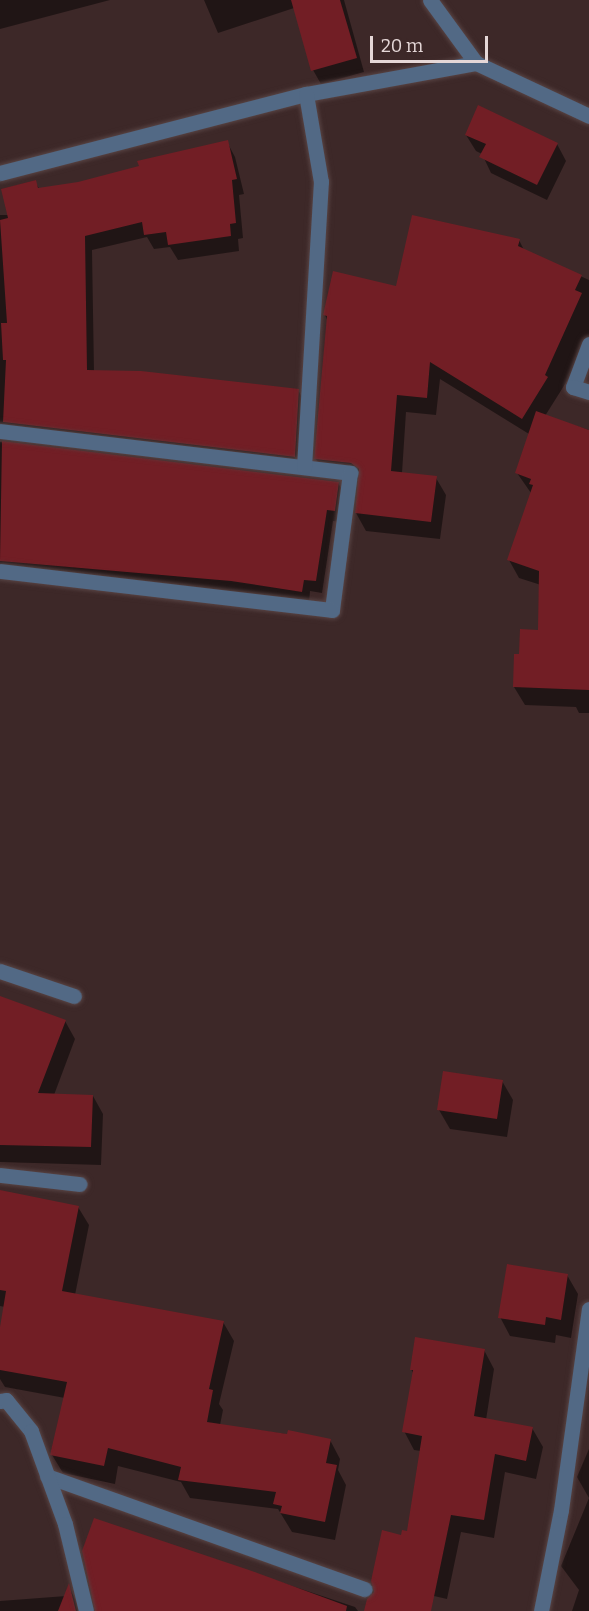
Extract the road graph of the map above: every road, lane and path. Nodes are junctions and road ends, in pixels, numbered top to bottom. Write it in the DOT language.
graph roads {
  1 [pos="430,0"];
  2 [pos="476,63"];
  3 [pos="306,94"];
  4 [pos="589,116"];
  5 [pos="0,173"];
  6 [pos="589,344"];
  7 [pos="589,392"];
  8 [pos="0,431"];
  9 [pos="304,467"];
  10 [pos="0,571"];
  11 [pos="0,971"];
  12 [pos="74,996"];
  13 [pos="0,1175"];
  14 [pos="79,1184"];
  15 [pos="589,1308"];
  16 [pos="0,1401"];
  17 [pos="47,1476"];
  18 [pos="365,1589"];
  19 [pos="86,1611"];
  20 [pos="541,1611"];
  1 -- 2 [label="street"];
  2 -- 3 [label="street"];
  2 -- 4 [label="street"];
  3 -- 5 [label="street"];
  3 -- 9 [label="street"];
  6 -- 7 [label="street"];
  8 -- 9 [label="street"];
  9 -- 10 [label="street"];
  11 -- 12 [label="street"];
  13 -- 14 [label="street"];
  15 -- 20 [label="street"];
  16 -- 17 [label="street"];
  17 -- 18 [label="street"];
  17 -- 19 [label="street"];
}
